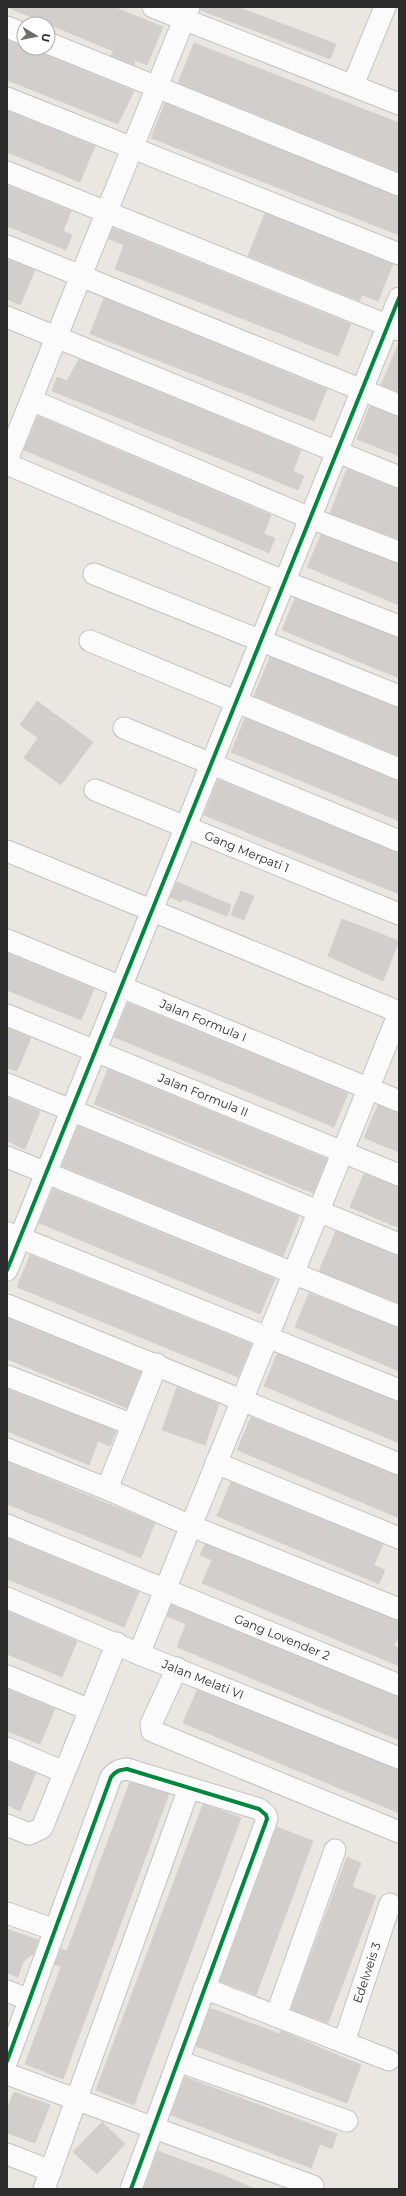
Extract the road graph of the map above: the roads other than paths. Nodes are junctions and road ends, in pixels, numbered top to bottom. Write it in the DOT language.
graph roads {
  1 [pos="153,7"];
  2 [pos="385,7"];
  3 [pos="186,13"];
  4 [pos="56,46"];
  5 [pos="353,85"];
  6 [pos="157,87"];
  7 [pos="7,98"];
  8 [pos="399,104"];
  9 [pos="132,147"];
  10 [pos="7,172"];
  11 [pos="399,185"];
  12 [pos="106,212"];
  13 [pos="7,246"];
  14 [pos="399,254"];
  15 [pos="81,276"];
  16 [pos="399,298"];
  17 [pos="7,317"];
  18 [pos="393,328"];
  19 [pos="57,337"];
  20 [pos="362,389"];
  21 [pos="31,400"];
  22 [pos="399,405"];
  23 [pos="337,452"];
  24 [pos="7,460"];
  25 [pos="7,464"];
  26 [pos="399,477"];
  27 [pos="310,518"];
  28 [pos="399,552"];
  29 [pos="94,574"];
  30 [pos="283,581"];
  31 [pos="399,626"];
  32 [pos="90,641"];
  33 [pos="260,642"];
  34 [pos="399,696"];
  35 [pos="236,701"];
  36 [pos="124,728"];
  37 [pos="211,764"];
  38 [pos="399,769"];
  39 [pos="95,790"];
  40 [pos="186,827"];
  41 [pos="399,841"];
  42 [pos="7,852"];
  43 [pos="152,910"];
  44 [pos="399,914"];
  45 [pos="7,940"];
  46 [pos="121,987"];
  47 [pos="399,1012"];
  48 [pos="7,1015"];
  49 [pos="96,1051"];
  50 [pos="7,1084"];
  51 [pos="368,1088"];
  52 [pos="399,1101"];
  53 [pos="72,1110"];
  54 [pos="343,1152"];
  55 [pos="7,1157"];
  56 [pos="46,1173"];
  57 [pos="399,1175"];
  58 [pos="318,1212"];
  59 [pos="13,1236"];
  60 [pos="399,1244"];
  61 [pos="7,1270"];
  62 [pos="293,1274"];
  63 [pos="7,1305"];
  64 [pos="399,1316"];
  65 [pos="267,1338"];
  66 [pos="157,1364"];
  67 [pos="7,1376"];
  68 [pos="399,1390"];
  69 [pos="241,1401"];
  70 [pos="132,1426"];
  71 [pos="7,1449"];
  72 [pos="216,1463"];
  73 [pos="399,1464"];
  74 [pos="107,1489"];
  75 [pos="7,1525"];
  76 [pos="191,1526"];
  77 [pos="399,1538"];
  78 [pos="165,1590"];
  79 [pos="7,1598"];
  80 [pos="398,1605"];
  81 [pos="117,1643"];
  82 [pos="139,1654"];
  83 [pos="177,1668"];
  84 [pos="7,1676"];
  85 [pos="399,1685"];
  86 [pos="90,1710"];
  87 [pos="7,1748"];
  88 [pos="399,1758"];
  89 [pos="64,1772"];
  90 [pos="189,1788"];
  91 [pos="7,1825"];
  92 [pos="399,1832"];
  93 [pos="334,1850"];
  94 [pos="390,1904"];
  95 [pos="7,1913"];
  96 [pos="55,1930"];
  97 [pos="204,1988"];
  98 [pos="7,1991"];
  99 [pos="30,2000"];
  100 [pos="276,2016"];
  101 [pos="344,2042"];
  102 [pos="389,2060"];
  103 [pos="7,2061"];
  104 [pos="178,2061"];
  105 [pos="7,2074"];
  106 [pos="77,2099"];
  107 [pos="347,2121"];
  108 [pos="153,2128"];
  109 [pos="7,2154"];
  110 [pos="48,2180"];
  111 [pos="313,2186"];
  112 [pos="131,2189"];
  1 -- 3 [label="street"];
  2 -- 5 [label="street"];
  3 -- 5 [label="street"];
  3 -- 6 [label="street"];
  4 -- 6 [label="street"];
  5 -- 8 [label="street"];
  6 -- 9 [label="street"];
  6 -- 11 [label="street"];
  7 -- 9 [label="street"];
  9 -- 12 [label="street"];
  9 -- 14 [label="street"];
  10 -- 12 [label="street"];
  12 -- 15 [label="street"];
  12 -- 18 [label="street"];
  13 -- 15 [label="street"];
  15 -- 19 [label="street"];
  15 -- 20 [label="street"];
  16 -- 18 [label="street"];
  17 -- 19 [label="street"];
  18 -- 20 [label="street"];
  19 -- 21 [label="street"];
  19 -- 23 [label="street"];
  20 -- 22 [label="street"];
  20 -- 23 [label="street"];
  21 -- 24 [label="street"];
  21 -- 27 [label="street"];
  23 -- 26 [label="street"];
  23 -- 27 [label="street"];
  25 -- 30 [label="street"];
  27 -- 28 [label="street"];
  27 -- 30 [label="street"];
  29 -- 33 [label="street"];
  30 -- 31 [label="street"];
  30 -- 33 [label="street"];
  32 -- 35 [label="street"];
  33 -- 34 [label="street"];
  33 -- 35 [label="street"];
  35 -- 37 [label="street"];
  35 -- 38 [label="street"];
  36 -- 37 [label="street"];
  37 -- 40 [label="street"];
  37 -- 41 [label="street"];
  39 -- 40 [label="street, Gang Merpati 1"];
  40 -- 43 [label="street"];
  40 -- 44 [label="street, Gang Merpati 1"];
  42 -- 43 [label="street"];
  43 -- 46 [label="street"];
  43 -- 47 [label="street"];
  45 -- 46 [label="street, Jalan Formula I"];
  46 -- 49 [label="street"];
  46 -- 51 [label="street, Jalan Formula I"];
  47 -- 51 [label="street"];
  48 -- 49 [label="street, Jalan Formula II"];
  49 -- 53 [label="street"];
  49 -- 54 [label="street, Jalan Formula II"];
  50 -- 53 [label="street"];
  51 -- 52 [label="street, Jalan Formula I"];
  51 -- 54 [label="street"];
  53 -- 56 [label="street"];
  53 -- 58 [label="street"];
  54 -- 57 [label="street, Jalan Formula II"];
  54 -- 58 [label="street"];
  55 -- 56 [label="street"];
  56 -- 59 [label="street"];
  56 -- 62 [label="street"];
  58 -- 60 [label="street"];
  58 -- 62 [label="street"];
  59 -- 61 [label="street"];
  59 -- 65 [label="street"];
  62 -- 64 [label="street"];
  62 -- 65 [label="street"];
  63 -- 66 [label="street"];
  65 -- 68 [label="street"];
  65 -- 69 [label="street"];
  66 -- 69 [label="street"];
  66 -- 70 [label="street"];
  67 -- 70 [label="street"];
  69 -- 72 [label="street"];
  69 -- 73 [label="street"];
  70 -- 74 [label="street"];
  71 -- 74 [label="street"];
  72 -- 76 [label="street"];
  72 -- 77 [label="street"];
  74 -- 76 [label="street"];
  75 -- 78 [label="street, Gang Lovender 2"];
  76 -- 78 [label="street"];
  76 -- 80 [label="street"];
  78 -- 82 [label="street"];
  78 -- 85 [label="street, Gang Lovender 2"];
  79 -- 81 [label="street, Jalan Melati VI"];
  81 -- 82 [label="street, Jalan Melati VI"];
  81 -- 86 [label="street"];
  82 -- 83 [label="street, Jalan Melati VI"];
  83 -- 88 [label="street, Jalan Melati VI"];
  83 -- 92 [label="street"];
  84 -- 86 [label="street"];
  86 -- 89 [label="street"];
  87 -- 89 [label="street"];
  89 -- 91 [label="street"];
  90 -- 96 [label="street"];
  90 -- 97 [label="street"];
  90 -- 106 [label="street"];
  93 -- 100 [label="street"];
  94 -- 101 [label="street, Edelweis 3"];
  95 -- 96 [label="street"];
  96 -- 99 [label="street"];
  97 -- 100 [label="street"];
  97 -- 104 [label="street"];
  98 -- 99 [label="street"];
  99 -- 103 [label="street"];
  100 -- 101 [label="street"];
  101 -- 102 [label="street"];
  104 -- 107 [label="street"];
  104 -- 108 [label="street"];
  105 -- 106 [label="street"];
  106 -- 108 [label="street"];
  106 -- 110 [label="street"];
  108 -- 111 [label="street"];
  108 -- 112 [label="street"];
  109 -- 110 [label="street"];
}
